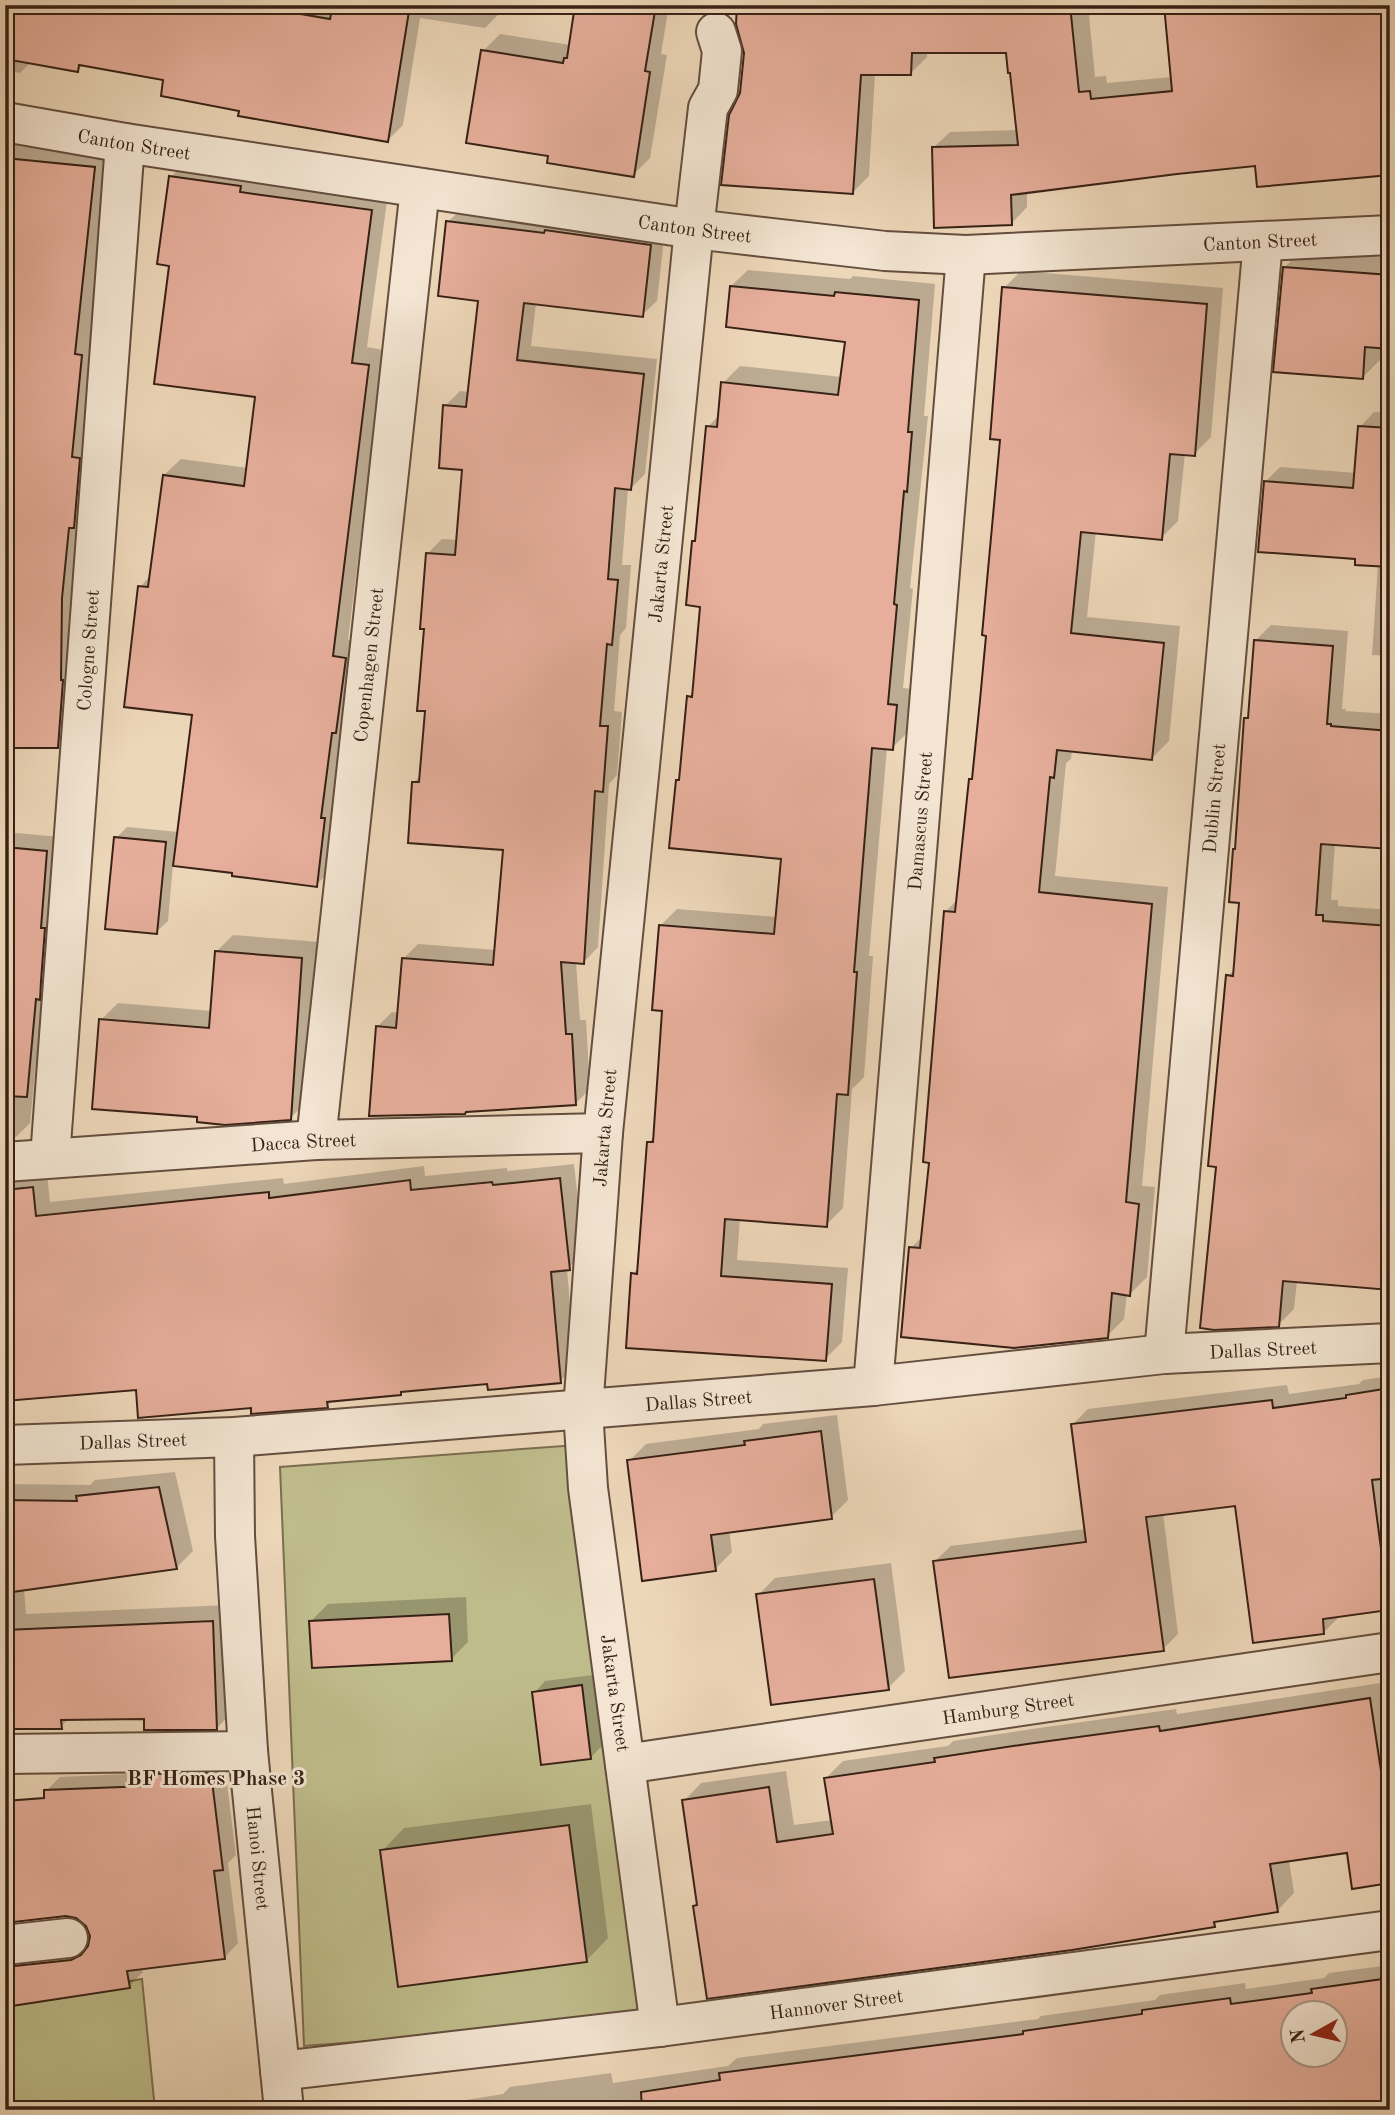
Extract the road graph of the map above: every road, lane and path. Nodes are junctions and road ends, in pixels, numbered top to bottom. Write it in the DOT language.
graph roads {
  1 [pos="717,18"];
  2 [pos="5,122"];
  3 [pos="125,143"];
  4 [pos="420,188"];
  5 [pos="694,229"];
  6 [pos="1390,235"];
  7 [pos="1263,241"];
  8 [pos="965,256"];
  9 [pos="603,1133"];
  10 [pos="316,1140"];
  11 [pos="50,1158"];
  12 [pos="5,1162"];
  13 [pos="1390,1343"];
  14 [pos="1164,1354"];
  15 [pos="873,1386"];
  16 [pos="583,1410"];
  17 [pos="234,1437"];
  18 [pos="5,1446"];
  19 [pos="1390,1652"];
  20 [pos="248,1751"];
  21 [pos="5,1754"];
  22 [pos="625,1764"];
  23 [pos="1390,1930"];
  24 [pos="68,1938"];
  25 [pos="5,1945"];
  26 [pos="660,2027"];
  27 [pos="280,2071"];
  28 [pos="284,2110"];
  1 -- 5 [label="street, Jakarta Street"];
  2 -- 3 [label="street, Canton Street"];
  3 -- 4 [label="street, Canton Street"];
  3 -- 11 [label="street, Cologne Street"];
  4 -- 5 [label="street, Canton Street"];
  4 -- 10 [label="street, Copenhagen Street"];
  5 -- 8 [label="street, Canton Street"];
  5 -- 9 [label="street, Jakarta Street"];
  6 -- 7 [label="street, Canton Street"];
  7 -- 8 [label="street, Canton Street"];
  7 -- 14 [label="street, Dublin Street"];
  8 -- 15 [label="street, Damascus Street"];
  9 -- 10 [label="street, Dacca Street"];
  9 -- 16 [label="street, Jakarta Street"];
  10 -- 11 [label="street, Dacca Street"];
  11 -- 12 [label="street, Dacca Street"];
  13 -- 14 [label="street, Dallas Street"];
  14 -- 15 [label="street, Dallas Street"];
  15 -- 16 [label="street, Dallas Street"];
  16 -- 17 [label="street, Dallas Street"];
  16 -- 22 [label="street, Jakarta Street"];
  17 -- 18 [label="street, Dallas Street"];
  17 -- 20 [label="street, Hanoi Street"];
  19 -- 22 [label="street, Hamburg Street"];
  20 -- 21 [label="street"];
  20 -- 27 [label="street, Hanoi Street"];
  22 -- 26 [label="street, Jakarta Street"];
  23 -- 26 [label="street, Hannover Street"];
  24 -- 25 [label="street"];
  26 -- 27 [label="street, Hannover Street"];
  27 -- 28 [label="street, Hanoi Street"];
}
